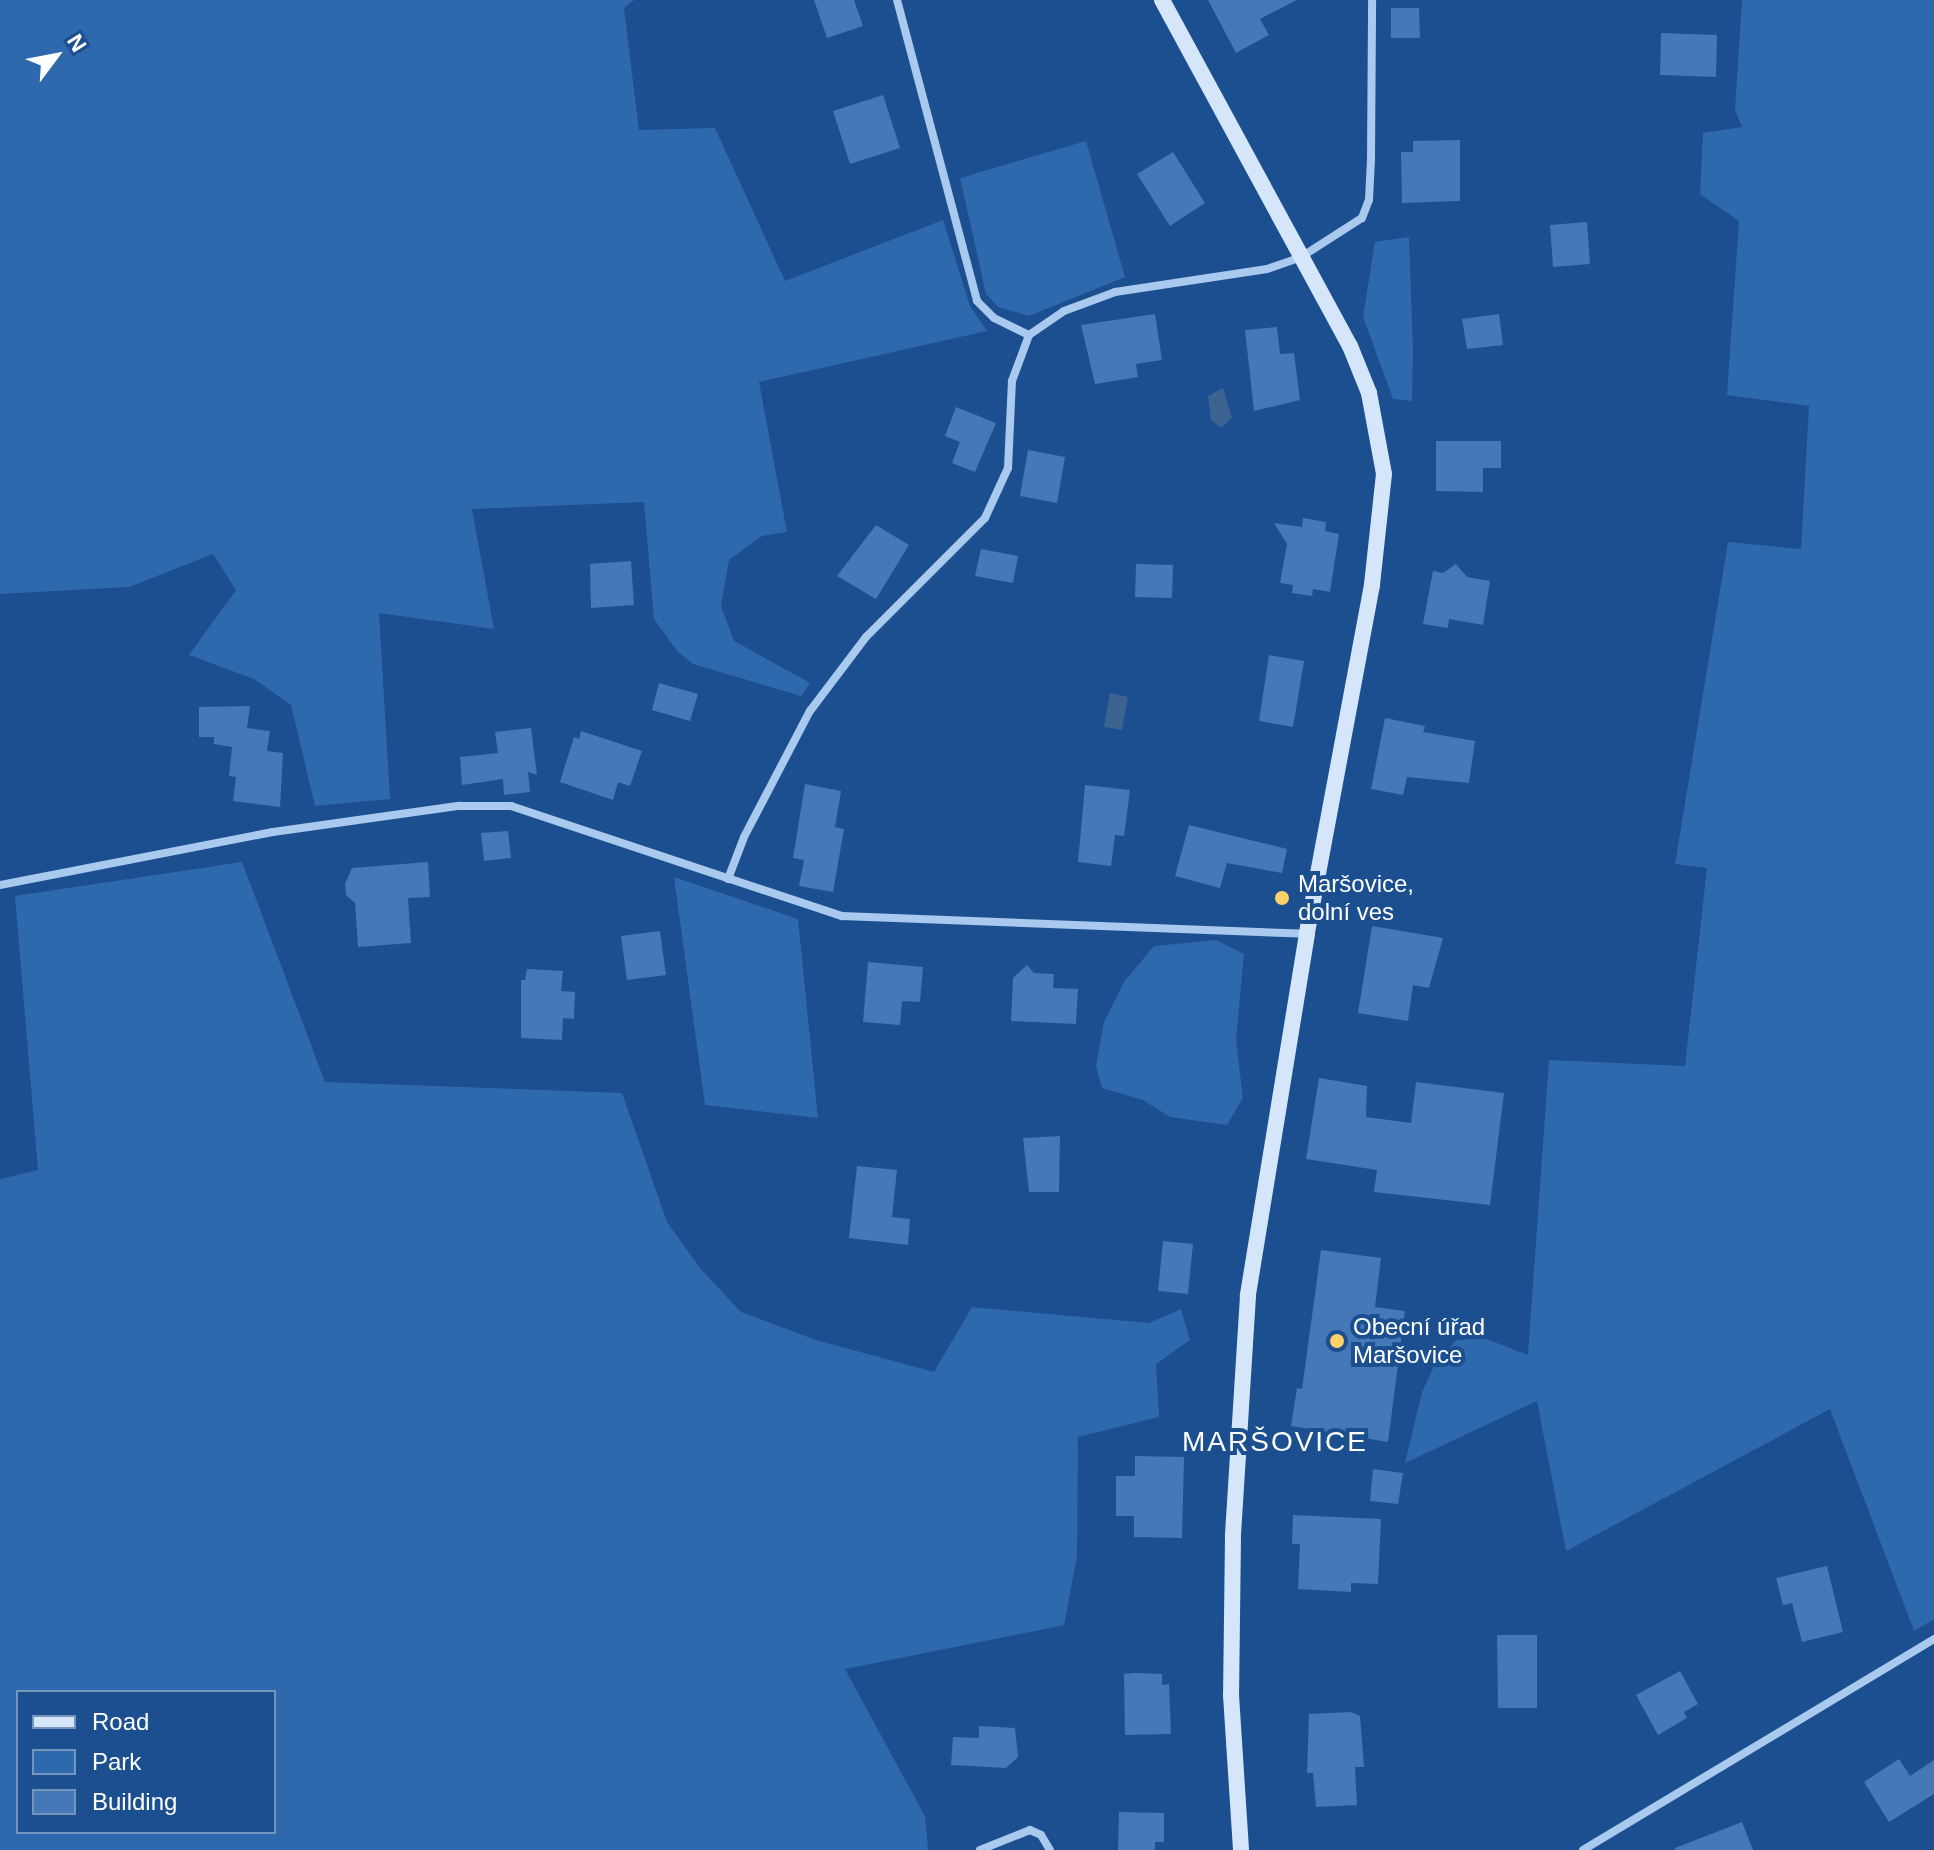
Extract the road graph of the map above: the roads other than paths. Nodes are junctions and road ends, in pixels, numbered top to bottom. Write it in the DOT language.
graph roads {
  1 [pos="897,0"];
  2 [pos="1162,0"];
  3 [pos="1372,0"];
  4 [pos="1301,257"];
  5 [pos="1029,335"];
  6 [pos="728,879"];
  7 [pos="0,885"];
  8 [pos="1307,934"];
  9 [pos="1934,1639"];
  10 [pos="980,1850"];
  11 [pos="1050,1850"];
  12 [pos="1241,1850"];
  13 [pos="1583,1850"];
  1 -- 5 [label="street"];
  2 -- 4 [label="main road"];
  3 -- 4 [label="street"];
  4 -- 5 [label="street"];
  4 -- 8 [label="main road"];
  5 -- 6 [label="street"];
  6 -- 7 [label="street"];
  6 -- 8 [label="street"];
  8 -- 12 [label="main road"];
  9 -- 13 [label="street"];
  10 -- 11 [label="street"];
}
